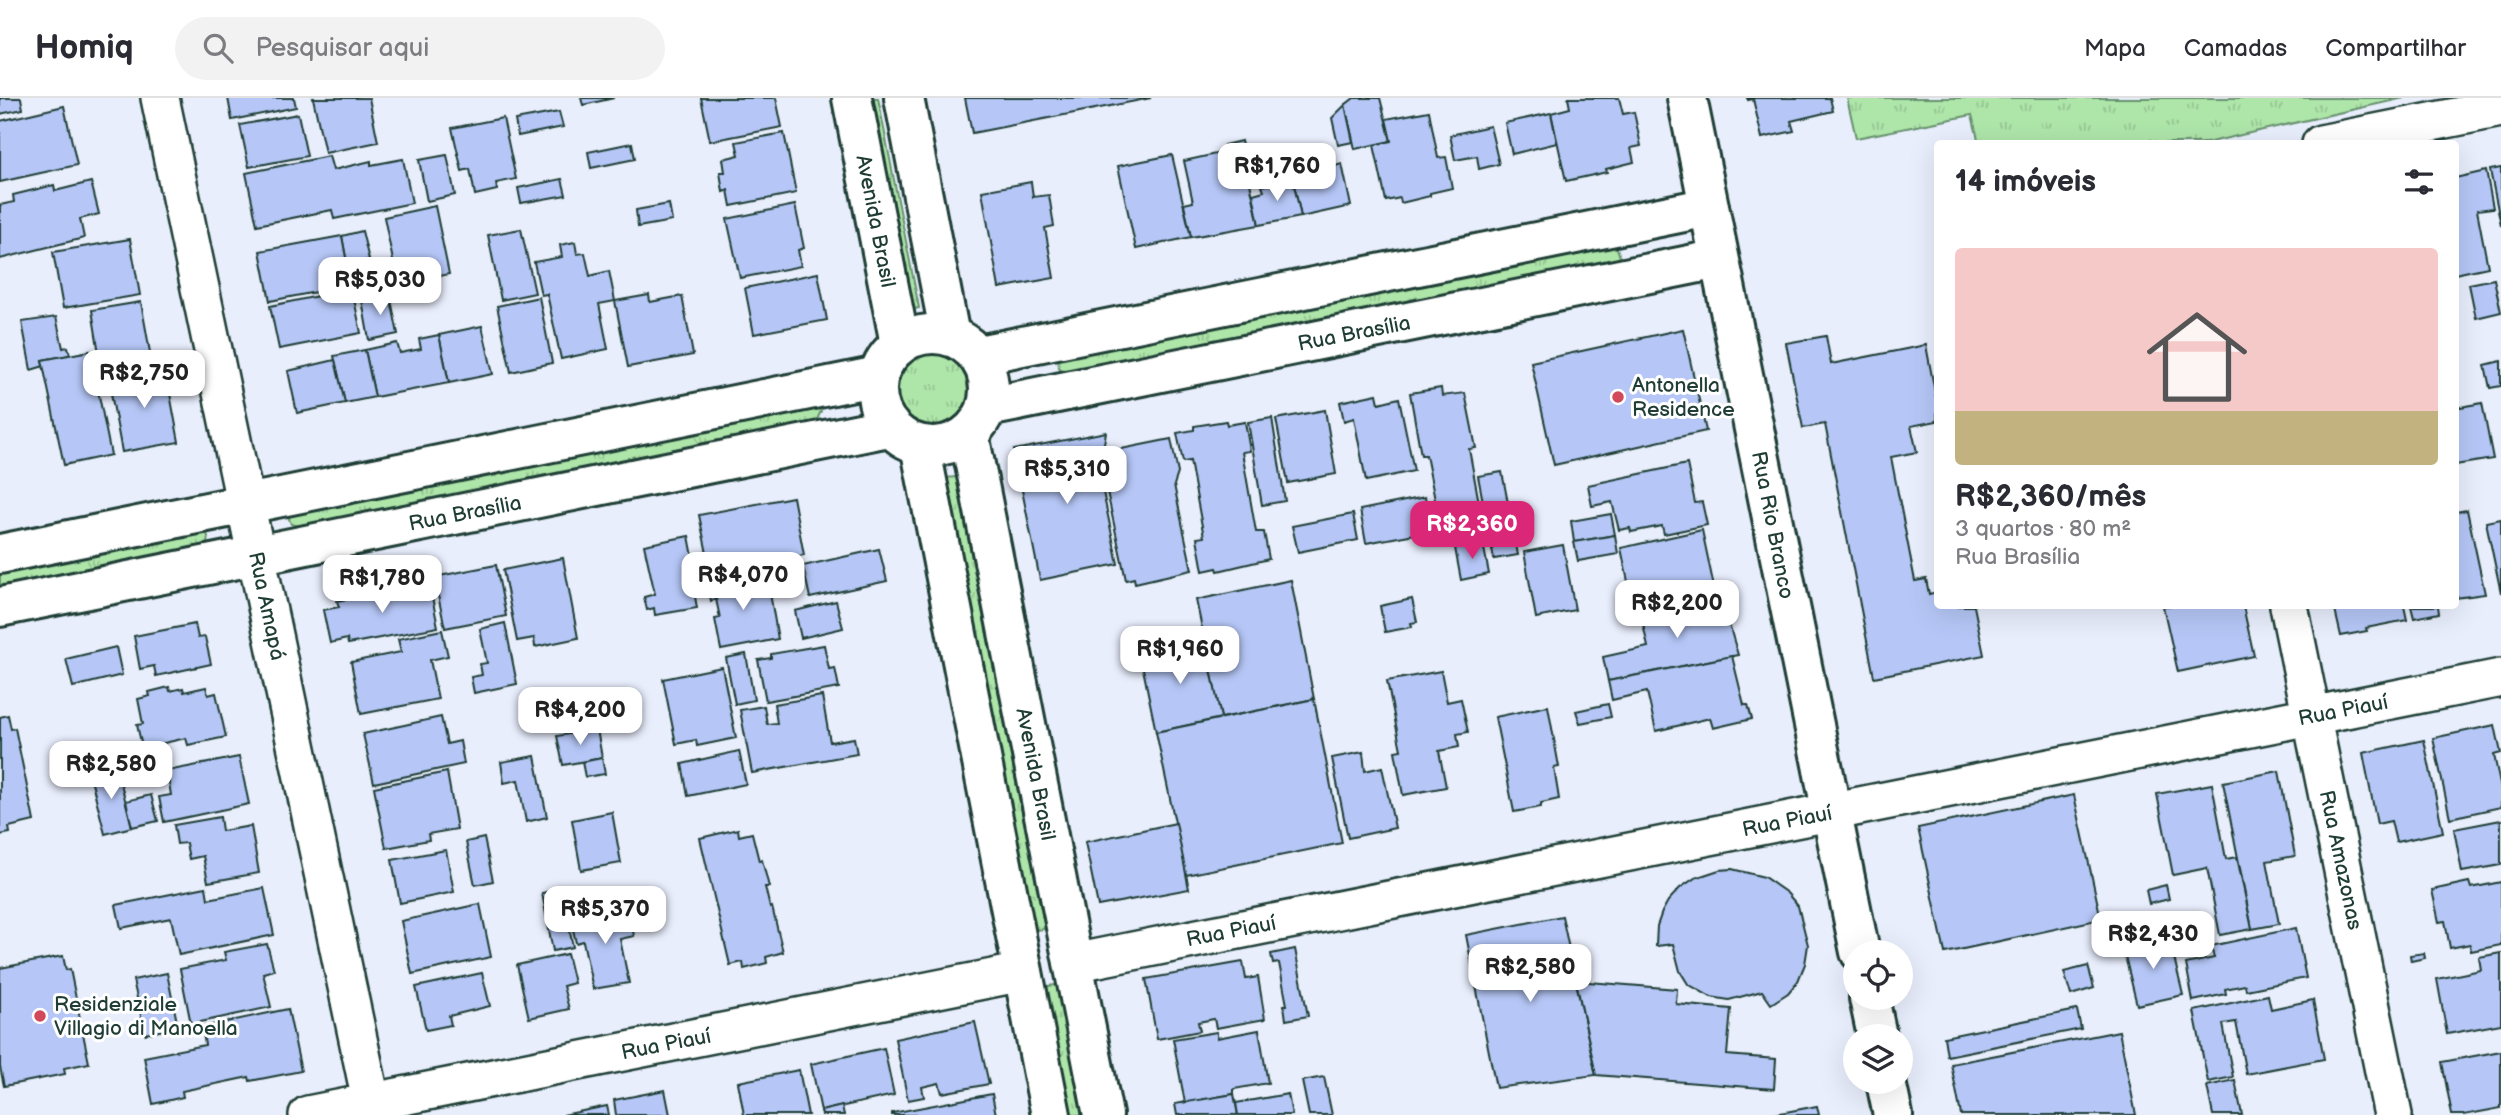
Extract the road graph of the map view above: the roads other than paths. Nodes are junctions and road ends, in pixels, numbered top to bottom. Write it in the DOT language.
graph roads {
  1 [pos="160,98"];
  2 [pos="852,98"];
  3 [pos="904,98"];
  4 [pos="1687,98"];
  5 [pos="2501,108"];
  6 [pos="2341,140"];
  7 [pos="1709,207"];
  8 [pos="1719,259"];
  9 [pos="900,344"];
  10 [pos="964,345"];
  11 [pos="878,376"];
  12 [pos="979,421"];
  13 [pos="904,436"];
  14 [pos="245,504"];
  15 [pos="0,554"];
  16 [pos="256,555"];
  17 [pos="0,607"];
  18 [pos="2290,609"];
  19 [pos="2501,678"];
  20 [pos="2311,716"];
  21 [pos="1832,812"];
  22 [pos="1858,940"];
  23 [pos="1073,962"];
  24 [pos="1023,972"];
  25 [pos="1889,1094"];
  26 [pos="372,1109"];
  27 [pos="309,1115"];
  28 [pos="1051,1115"];
  29 [pos="1103,1115"];
  30 [pos="1893,1115"];
  31 [pos="2393,1115"];
  1 -- 14 [label="street, Rua Amapá"];
  2 -- 9 [label="street, Avenida Brasil"];
  3 -- 10 [label="street"];
  4 -- 7 [label="street, Rua Rio Branco"];
  5 -- 6 [label="street"];
  7 -- 8 [label="street, Rua Rio Branco"];
  7 -- 10 [label="street"];
  8 -- 12 [label="street, Rua Brasília"];
  8 -- 21 [label="street, Rua Rio Branco"];
  9 -- 10 [label="street"];
  9 -- 11 [label="street"];
  10 -- 12 [label="street"];
  11 -- 13 [label="street"];
  11 -- 14 [label="street"];
  12 -- 13 [label="street"];
  12 -- 23 [label="street, Avenida Brasil"];
  13 -- 16 [label="street, Rua Brasília"];
  13 -- 24 [label="street"];
  14 -- 15 [label="street"];
  14 -- 16 [label="street, Rua Amapá"];
  16 -- 17 [label="street, Rua Brasília"];
  16 -- 26 [label="street, Rua Amapá"];
  18 -- 20 [label="street, Rua Amazonas"];
  19 -- 20 [label="street, Rua Piauí"];
  20 -- 21 [label="street, Rua Piauí"];
  20 -- 31 [label="street, Rua Amazonas"];
  21 -- 22 [label="street, Rua Rio Branco"];
  21 -- 23 [label="street, Rua Piauí"];
  23 -- 29 [label="street, Avenida Brasil"];
  24 -- 26 [label="street, Rua Piauí"];
  24 -- 28 [label="street"];
  25 -- 30 [label="street"];
  26 -- 27 [label="street, Rua Piauí"];
}
